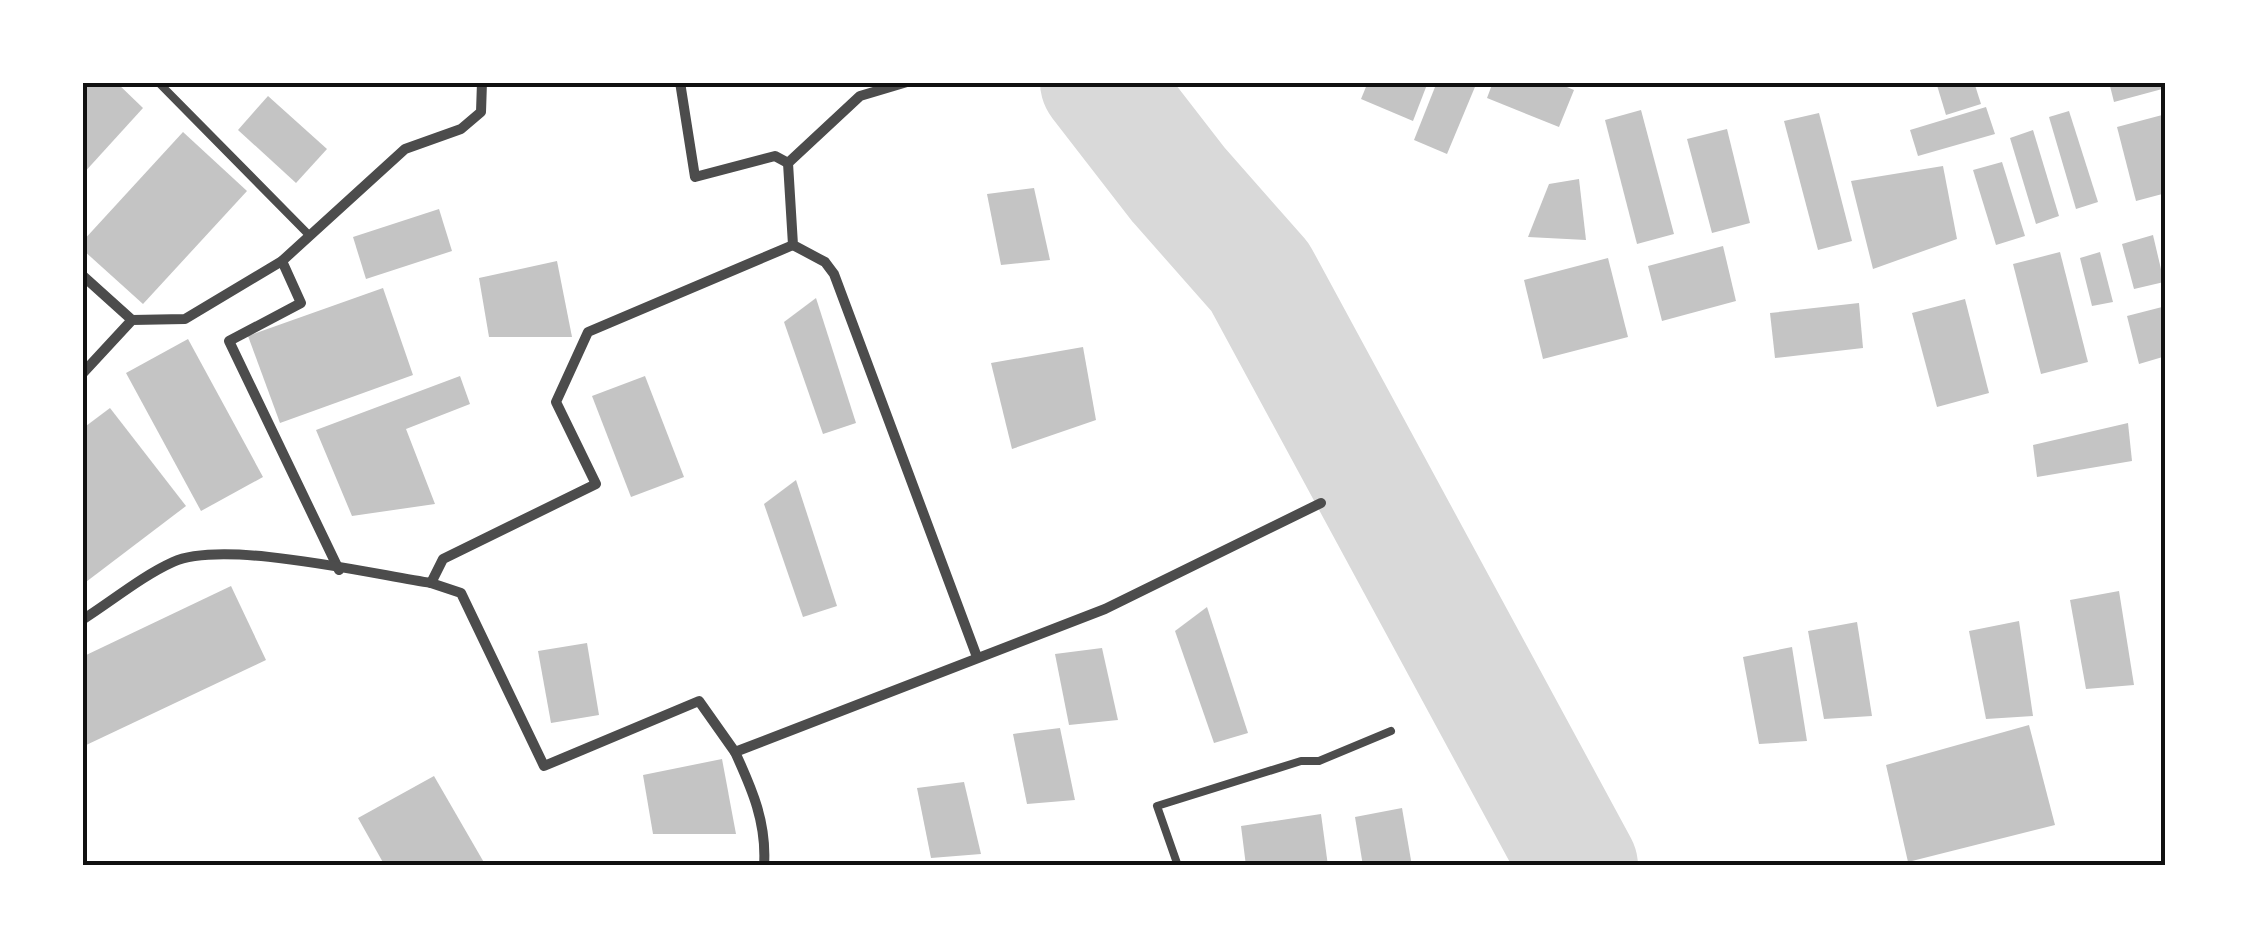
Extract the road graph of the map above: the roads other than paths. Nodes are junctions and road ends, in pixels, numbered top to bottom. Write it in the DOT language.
graph roads {
  1 [pos="158,82"];
  2 [pos="482,82"];
  3 [pos="680,82"];
  4 [pos="907,82"];
  5 [pos="788,163"];
  6 [pos="309,236"];
  7 [pos="793,245"];
  8 [pos="282,262"];
  9 [pos="82,275"];
  10 [pos="132,320"];
  11 [pos="82,374"];
  12 [pos="1321,503"];
  13 [pos="339,570"];
  14 [pos="431,583"];
  15 [pos="82,620"];
  16 [pos="977,657"];
  17 [pos="1391,731"];
  18 [pos="735,752"];
  19 [pos="764,866"];
  20 [pos="1178,866"];
  1 -- 6 [label="lane"];
  2 -- 6 [label="street"];
  3 -- 5 [label="street"];
  4 -- 5 [label="street"];
  5 -- 7 [label="street"];
  6 -- 8 [label="street"];
  7 -- 14 [label="street"];
  7 -- 16 [label="street"];
  8 -- 10 [label="street"];
  8 -- 13 [label="street"];
  9 -- 10 [label="street"];
  10 -- 11 [label="street"];
  12 -- 16 [label="street"];
  13 -- 14 [label="street"];
  13 -- 15 [label="street"];
  14 -- 18 [label="street"];
  16 -- 18 [label="street"];
  17 -- 20 [label="lane"];
  18 -- 19 [label="street"];
}
